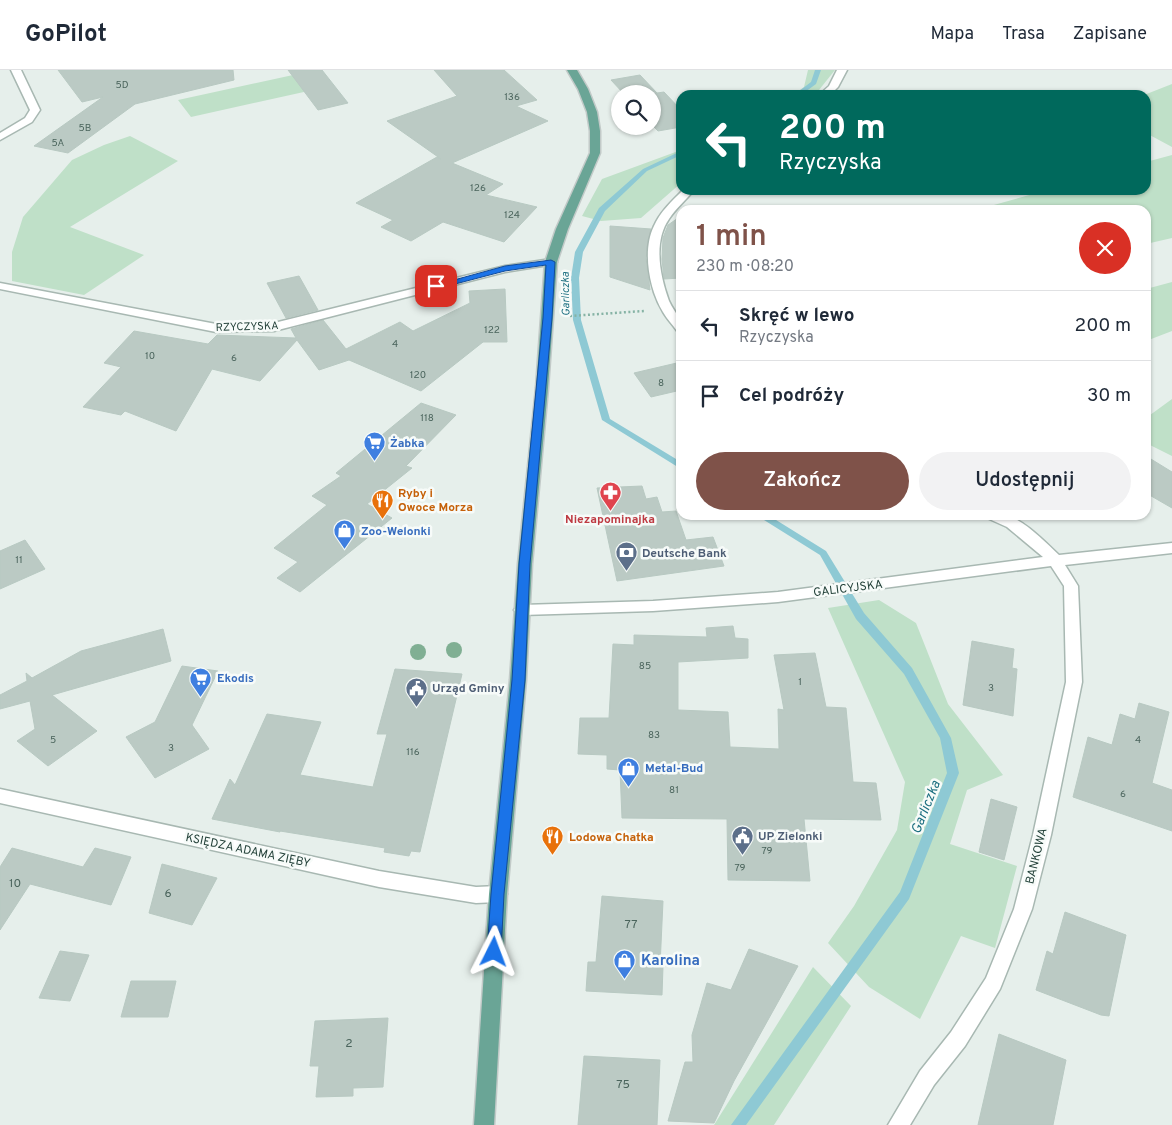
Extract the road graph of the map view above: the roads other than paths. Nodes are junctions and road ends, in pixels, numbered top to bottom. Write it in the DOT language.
graph roads {
  1 [pos="16,70"];
  2 [pos="572,70"];
  3 [pos="842,70"];
  4 [pos="830,90"];
  5 [pos="0,136"];
  6 [pos="684,195"];
  7 [pos="551,262"];
  8 [pos="0,286"];
  9 [pos="676,322"];
  10 [pos="1003,520"];
  11 [pos="1172,548"];
  12 [pos="1055,560"];
  13 [pos="522,610"];
  14 [pos="0,796"];
  15 [pos="498,894"];
  16 [pos="484,1125"];
  17 [pos="898,1125"];
  1 -- 5 [label="street"];
  2 -- 7 [label="main road"];
  3 -- 4 [label="street"];
  6 -- 9 [label="street"];
  7 -- 8 [label="street, RZYCZYSKA"];
  7 -- 13 [label="main road"];
  10 -- 12 [label="street, BANKOWA"];
  11 -- 12 [label="street, GALICYJSKA"];
  12 -- 13 [label="street, GALICYJSKA"];
  12 -- 17 [label="street, BANKOWA"];
  13 -- 15 [label="main road"];
  14 -- 15 [label="street, KSIĘDZA ADAMA ZIĘBY"];
  15 -- 16 [label="main road"];
}
